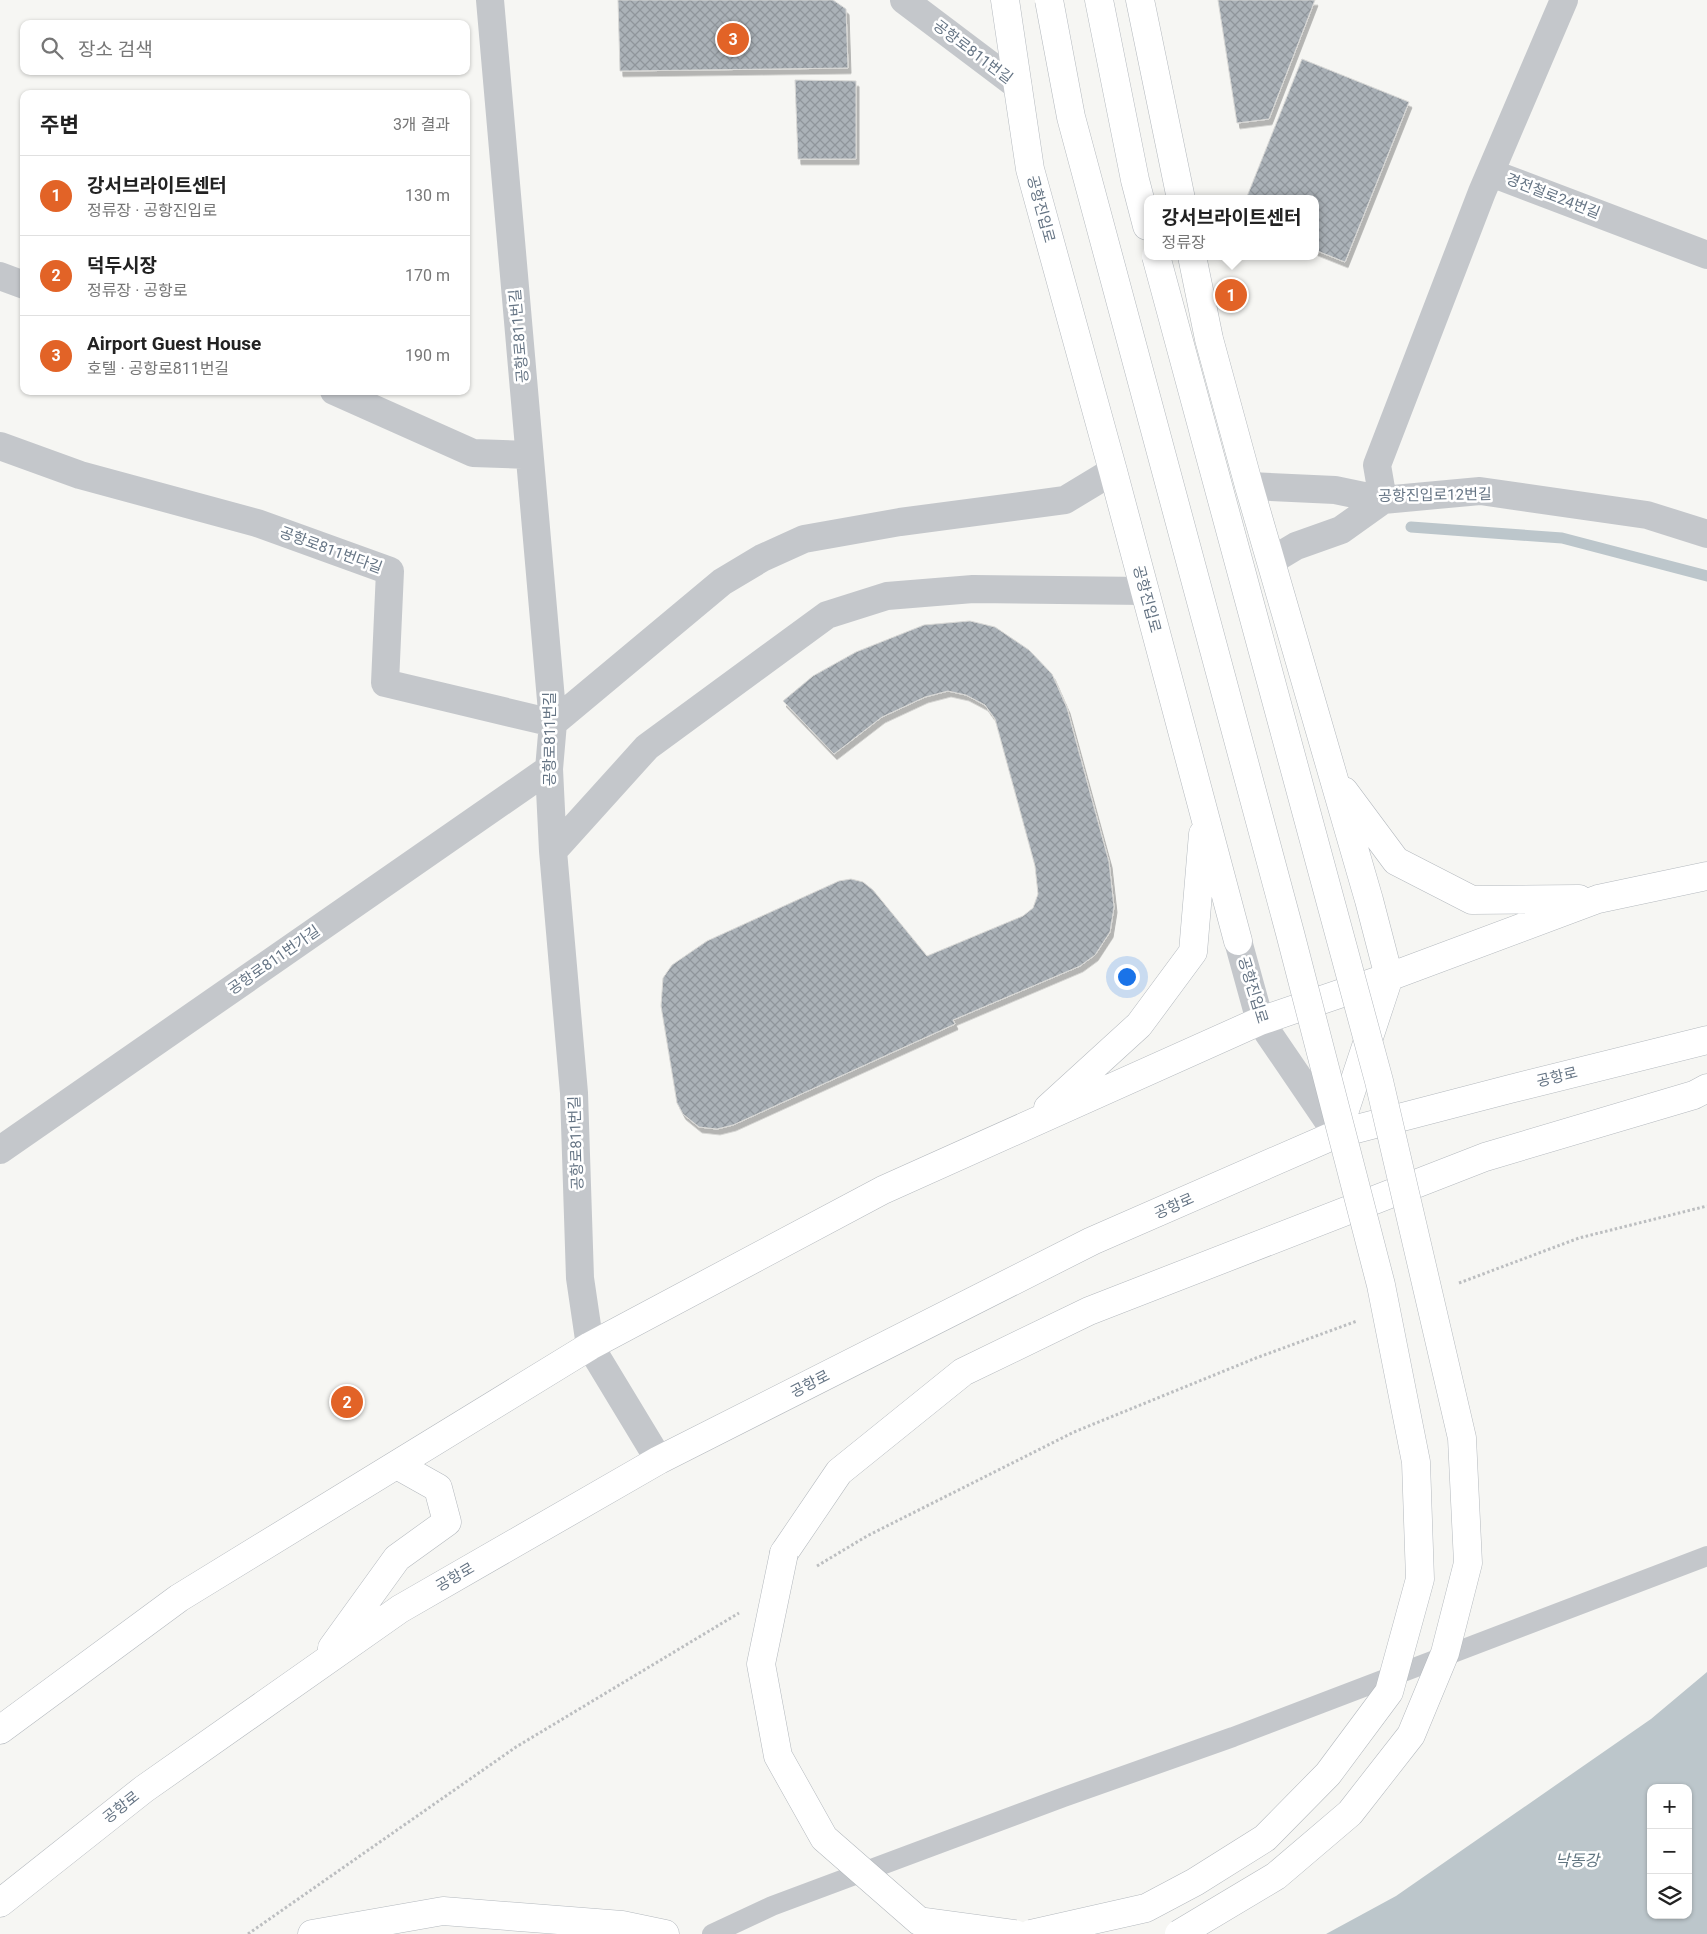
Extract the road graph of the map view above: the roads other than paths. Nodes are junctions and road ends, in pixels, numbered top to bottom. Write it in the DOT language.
graph roads {
  1 [pos="490,0"];
  2 [pos="904,0"];
  3 [pos="1005,0"];
  4 [pos="1049,0"];
  5 [pos="1100,0"];
  6 [pos="1140,0"];
  7 [pos="1564,0"];
  8 [pos="1018,86"];
  9 [pos="1490,173"];
  10 [pos="1179,195"];
  11 [pos="1144,214"];
  12 [pos="1707,255"];
  13 [pos="1157,260"];
  14 [pos="1193,260"];
  15 [pos="0,276"];
  16 [pos="20,284"];
  17 [pos="343,395"];
  18 [pos="0,446"];
  19 [pos="530,455"];
  20 [pos="1113,471"];
  21 [pos="1249,486"];
  22 [pos="1383,500"];
  23 [pos="1707,534"];
  24 [pos="1271,561"];
  25 [pos="1145,591"];
  26 [pos="553,723"];
  27 [pos="549,769"];
  28 [pos="1333,777"];
  29 [pos="1204,815"];
  30 [pos="553,851"];
  31 [pos="1707,876"];
  32 [pos="1598,899"];
  33 [pos="1238,941"];
  34 [pos="1389,977"];
  35 [pos="1260,1021"];
  36 [pos="1707,1040"];
  37 [pos="1700,1092"];
  38 [pos="1032,1123"];
  39 [pos="1337,1134"];
  40 [pos="0,1150"];
  41 [pos="590,1346"];
  42 [pos="659,1460"];
  43 [pos="397,1464"];
  44 [pos="1707,1556"];
  45 [pos="320,1665"];
  46 [pos="0,1730"];
  47 [pos="0,1903"];
  48 [pos="312,1934"];
  49 [pos="665,1934"];
  50 [pos="712,1934"];
  51 [pos="1015,1934"];
  52 [pos="1031,1934"];
  53 [pos="1179,1934"];
  1 -- 19 [label="street, 공항로811번길"];
  2 -- 8 [label="street, 공항로811번길"];
  3 -- 8 [label="main road, 공항진입로"];
  4 -- 52 [label="main road, bridge"];
  5 -- 11 [label="main road"];
  6 -- 10 [label="main road"];
  7 -- 9 [label="street, 경전철로24번길"];
  8 -- 20 [label="main road, 공항진입로"];
  9 -- 12 [label="street, 경전철로24번길"];
  9 -- 22 [label="street"];
  13 -- 53 [label="main road, bridge"];
  14 -- 21 [label="main road"];
  15 -- 16 [label="street"];
  17 -- 19 [label="street"];
  18 -- 26 [label="street, 공항로811번다길"];
  19 -- 26 [label="street, 공항로811번길"];
  20 -- 25 [label="main road, 공항진입로"];
  20 -- 26 [label="street"];
  21 -- 22 [label="street, 공항진입로12번길"];
  21 -- 24 [label="main road"];
  22 -- 23 [label="street, 공항진입로12번길"];
  22 -- 24 [label="street"];
  24 -- 28 [label="main road"];
  25 -- 29 [label="main road, 공항진입로"];
  25 -- 30 [label="street"];
  26 -- 27 [label="street, 공항로811번길"];
  27 -- 30 [label="street, 공항로811번길"];
  27 -- 40 [label="street, 공항로811번가길"];
  28 -- 32 [label="main road"];
  28 -- 34 [label="main road"];
  29 -- 33 [label="main road, 공항진입로"];
  29 -- 38 [label="main road"];
  30 -- 41 [label="street, 공항로811번길"];
  31 -- 32 [label="main road"];
  32 -- 34 [label="main road"];
  33 -- 35 [label="street, 공항진입로"];
  34 -- 35 [label="main road"];
  34 -- 39 [label="main road"];
  35 -- 38 [label="main road"];
  35 -- 39 [label="street, 공항진입로"];
  36 -- 39 [label="main road, 공항로"];
  37 -- 51 [label="main road, bridge"];
  38 -- 41 [label="main road"];
  39 -- 42 [label="main road, 공항로"];
  41 -- 42 [label="street, 공항로811번길"];
  41 -- 43 [label="main road"];
  42 -- 45 [label="main road, 공항로"];
  43 -- 45 [label="main road"];
  43 -- 46 [label="main road"];
  44 -- 50 [label="lane"];
  45 -- 47 [label="main road, 공항로"];
  48 -- 49 [label="main road"];
}
